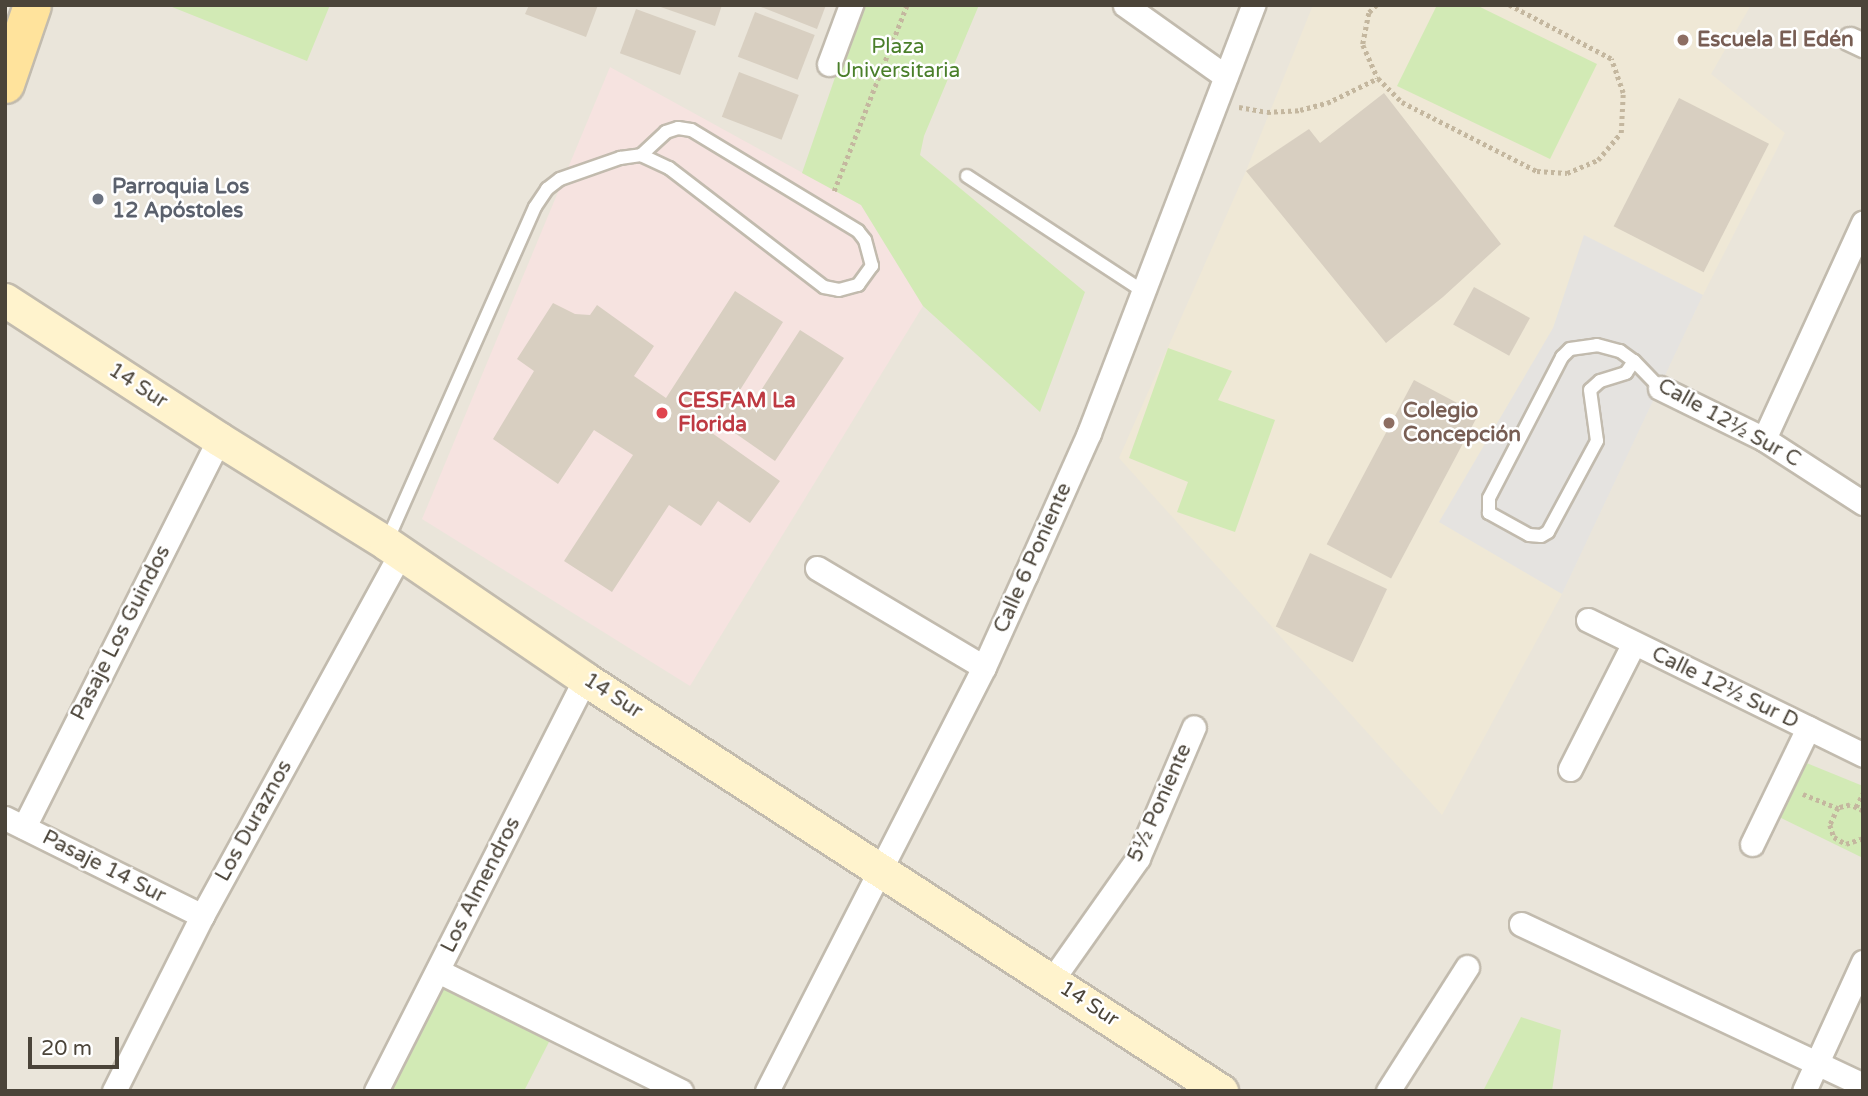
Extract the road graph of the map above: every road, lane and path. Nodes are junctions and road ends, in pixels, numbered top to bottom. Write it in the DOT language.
graph roads {
  1 [pos="32,5"];
  2 [pos="850,5"];
  3 [pos="907,5"];
  4 [pos="1125,5"];
  5 [pos="1253,5"];
  6 [pos="1377,5"];
  7 [pos="1509,5"];
  8 [pos="829,64"];
  9 [pos="1225,76"];
  10 [pos="1378,78"];
  11 [pos="5,84"];
  12 [pos="1214,103"];
  13 [pos="641,155"];
  14 [pos="967,176"];
  15 [pos="834,191"];
  16 [pos="1863,223"];
  17 [pos="1143,291"];
  18 [pos="5,300"];
  19 [pos="1634,361"];
  20 [pos="1660,388"];
  21 [pos="219,439"];
  22 [pos="1764,439"];
  23 [pos="1863,503"];
  24 [pos="393,548"];
  25 [pos="817,568"];
  26 [pos="1588,620"];
  27 [pos="1634,643"];
  28 [pos="984,667"];
  29 [pos="585,678"];
  30 [pos="1194,727"];
  31 [pos="1808,728"];
  32 [pos="1863,755"];
  33 [pos="1570,769"];
  34 [pos="1780,784"];
  35 [pos="1863,793"];
  36 [pos="1856,807"];
  37 [pos="1838,808"];
  38 [pos="1863,811"];
  39 [pos="15,822"];
  40 [pos="1863,838"];
  41 [pos="1752,844"];
  42 [pos="882,870"];
  43 [pos="202,916"];
  44 [pos="1521,924"];
  45 [pos="1863,962"];
  46 [pos="1467,967"];
  47 [pos="438,971"];
  48 [pos="1052,981"];
  49 [pos="1817,1063"];
  50 [pos="1863,1086"];
  51 [pos="1207,1087"];
  52 [pos="114,1091"];
  53 [pos="376,1091"];
  54 [pos="681,1091"];
  55 [pos="767,1091"];
  56 [pos="1388,1091"];
  57 [pos="1804,1091"];
  1 -- 11 [label="main road"];
  2 -- 8 [label="street"];
  3 -- 15 [label="path"];
  4 -- 9 [label="street"];
  5 -- 9 [label="street, Calle 6 Poniente"];
  6 -- 10 [label="path"];
  7 -- 10 [label="path"];
  9 -- 12 [label="street, Calle 6 Poniente"];
  10 -- 12 [label="path"];
  12 -- 17 [label="street, Calle 6 Poniente"];
  13 -- 13 [label="lane"];
  13 -- 24 [label="lane"];
  14 -- 17 [label="lane"];
  16 -- 22 [label="street"];
  17 -- 28 [label="street, Calle 6 Poniente"];
  18 -- 21 [label="street, 14 Sur"];
  19 -- 19 [label="lane, Calle 12½ Sur C"];
  19 -- 20 [label="lane, Calle 12½ Sur C"];
  20 -- 22 [label="street, Calle 12½ Sur C"];
  21 -- 24 [label="street, 14 Sur"];
  21 -- 39 [label="street, Pasaje Los Guindos"];
  22 -- 23 [label="street, Calle 12½ Sur C"];
  24 -- 29 [label="street, 14 Sur"];
  24 -- 43 [label="street, Los Duraznos"];
  25 -- 28 [label="street"];
  26 -- 27 [label="street, Calle 12½ Sur D"];
  27 -- 31 [label="street, Calle 12½ Sur D"];
  27 -- 33 [label="street"];
  28 -- 42 [label="street, Calle 6 Poniente"];
  29 -- 42 [label="street, 14 Sur"];
  29 -- 47 [label="street, Los Almendros"];
  30 -- 48 [label="street, 5½ Poniente"];
  31 -- 32 [label="street, Calle 12½ Sur D"];
  31 -- 34 [label="street"];
  34 -- 37 [label="path"];
  34 -- 41 [label="street"];
  35 -- 36 [label="path"];
  36 -- 37 [label="path"];
  36 -- 38 [label="path"];
  37 -- 40 [label="path"];
  39 -- 43 [label="street, Pasaje 14 Sur"];
  42 -- 48 [label="street, 14 Sur"];
  42 -- 55 [label="street, Calle 6 Poniente"];
  43 -- 52 [label="street, Los Duraznos"];
  44 -- 49 [label="street"];
  45 -- 49 [label="street"];
  46 -- 56 [label="street"];
  47 -- 53 [label="street, Los Almendros"];
  47 -- 54 [label="street"];
  48 -- 51 [label="street, 14 Sur"];
  49 -- 50 [label="street"];
  49 -- 57 [label="street"];
}
